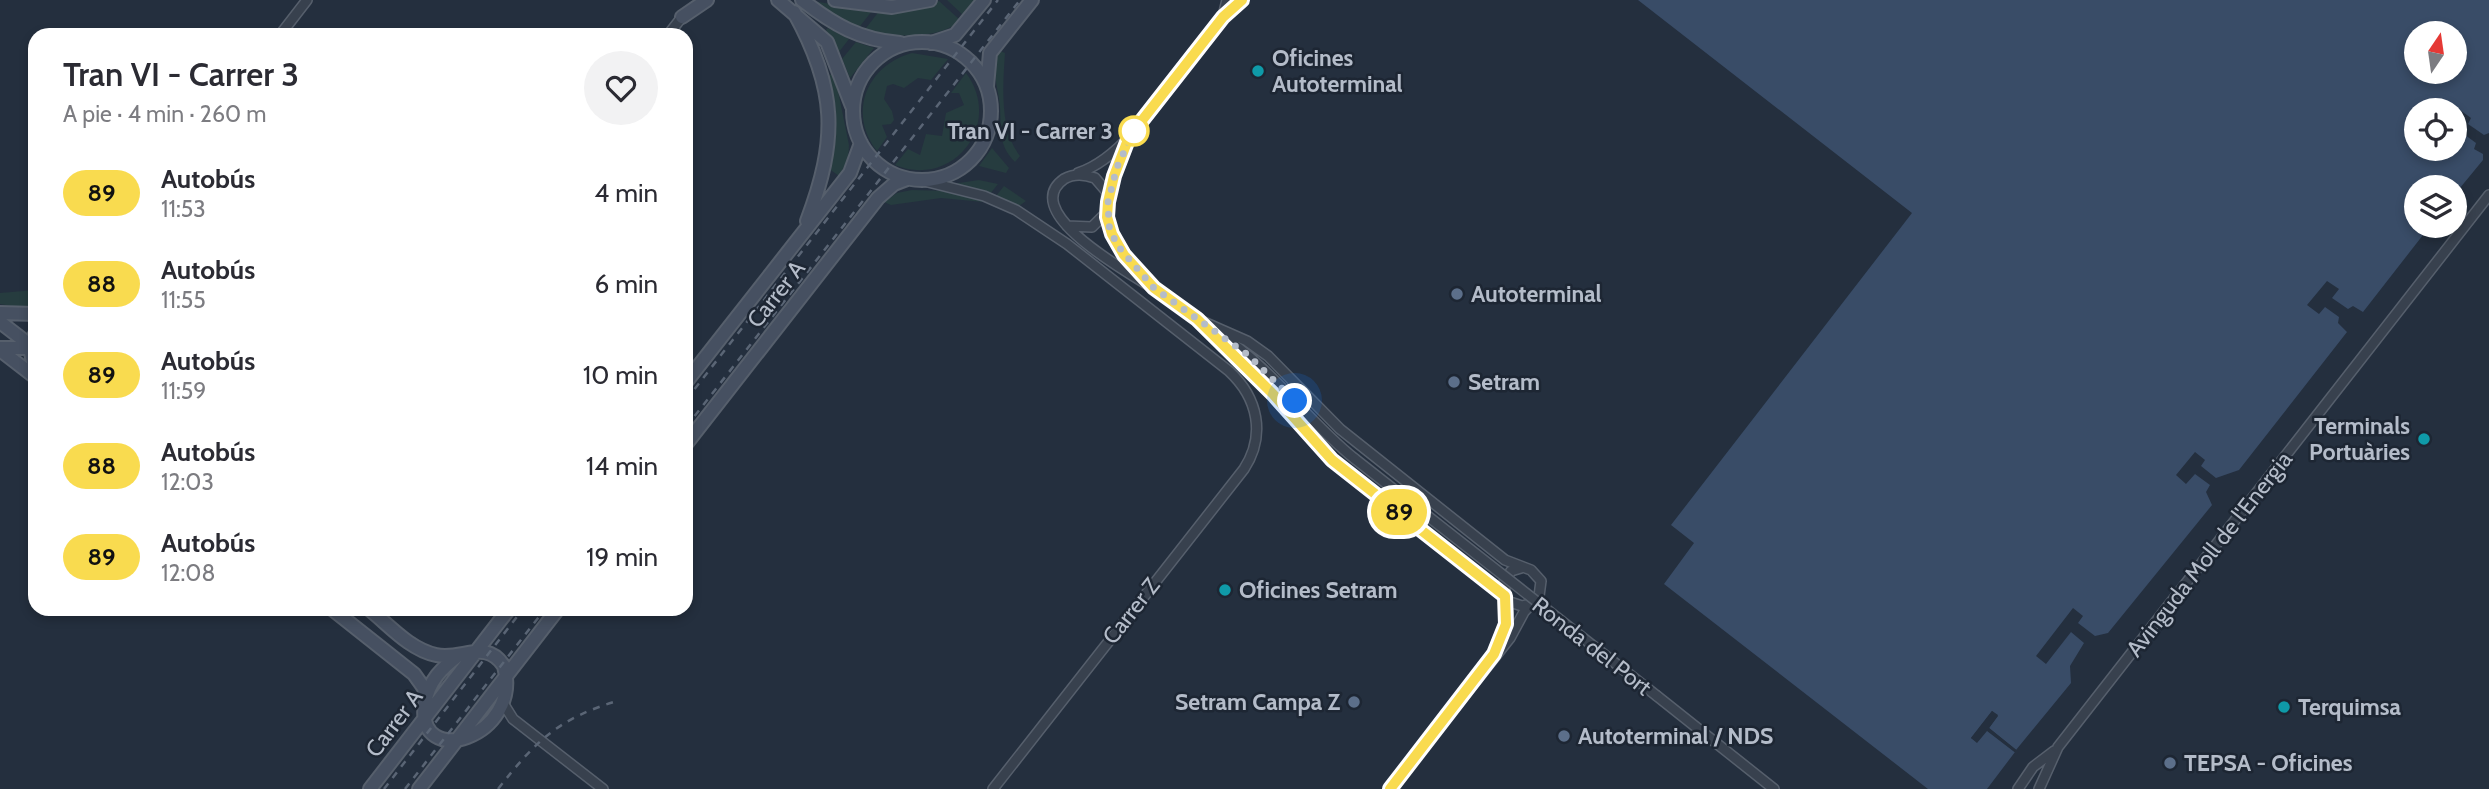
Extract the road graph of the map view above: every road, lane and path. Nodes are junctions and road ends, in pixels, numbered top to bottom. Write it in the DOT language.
graph roads {
  1 [pos="307,0"];
  2 [pos="688,0"];
  3 [pos="708,0"];
  4 [pos="777,0"];
  5 [pos="802,0"];
  6 [pos="835,0"];
  7 [pos="930,0"];
  8 [pos="984,0"];
  9 [pos="1031,0"];
  10 [pos="1227,0"];
  11 [pos="1242,0"];
  12 [pos="793,12"];
  13 [pos="682,17"];
  14 [pos="1223,17"];
  15 [pos="285,28"];
  16 [pos="673,28"];
  17 [pos="908,44"];
  18 [pos="927,44"];
  19 [pos="987,89"];
  20 [pos="854,113"];
  21 [pos="1129,137"];
  22 [pos="861,143"];
  23 [pos="1073,175"];
  24 [pos="912,179"];
  25 [pos="2489,195"];
  26 [pos="1108,204"];
  27 [pos="1067,226"];
  28 [pos="802,234"];
  29 [pos="1154,288"];
  30 [pos="0,313"];
  31 [pos="28,314"];
  32 [pos="1197,319"];
  33 [pos="0,322"];
  34 [pos="28,342"];
  35 [pos="28,347"];
  36 [pos="0,349"];
  37 [pos="28,371"];
  38 [pos="693,373"];
  39 [pos="693,435"];
  40 [pos="1526,568"];
  41 [pos="1505,596"];
  42 [pos="1532,604"];
  43 [pos="341,616"];
  44 [pos="378,616"];
  45 [pos="504,616"];
  46 [pos="552,616"];
  47 [pos="478,650"];
  48 [pos="1494,654"];
  49 [pos="459,655"];
  50 [pos="506,676"];
  51 [pos="426,700"];
  52 [pos="503,703"];
  53 [pos="425,718"];
  54 [pos="457,740"];
  55 [pos="2058,747"];
  56 [pos="370,789"];
  57 [pos="419,789"];
  58 [pos="603,789"];
  59 [pos="993,789"];
  60 [pos="1390,789"];
  61 [pos="1774,789"];
  62 [pos="2018,789"];
  63 [pos="2039,789"];
  1 -- 15 [label="street"];
  2 -- 13 [label="main road"];
  3 -- 13 [label="main road"];
  4 -- 12 [label="main road"];
  5 -- 17 [label="main road"];
  6 -- 7 [label="main road"];
  8 -- 18 [label="main road"];
  9 -- 19 [label="main road"];
  10 -- 14 [label="street"];
  11 -- 14 [label="street"];
  12 -- 20 [label="main road"];
  12 -- 28 [label="main road"];
  13 -- 16 [label="street"];
  14 -- 21 [label="street"];
  17 -- 18 [label="main road"];
  17 -- 20 [label="main road"];
  18 -- 19 [label="main road"];
  19 -- 24 [label="main road"];
  20 -- 22 [label="main road"];
  21 -- 23 [label="street"];
  21 -- 26 [label="street"];
  22 -- 24 [label="main road"];
  22 -- 28 [label="main road, Carrer A"];
  23 -- 26 [label="street"];
  23 -- 27 [label="street"];
  24 -- 39 [label="main road, Carrer A"];
  24 -- 59 [label="street, Carrer Z"];
  25 -- 55 [label="street, Avinguda Moll de l'Energia"];
  26 -- 27 [label="street"];
  26 -- 29 [label="street"];
  27 -- 29 [label="street"];
  28 -- 38 [label="main road, Carrer A"];
  29 -- 32 [label="street, Ronda del Port"];
  30 -- 31 [label="main road"];
  32 -- 40 [label="street"];
  32 -- 41 [label="street"];
  32 -- 61 [label="street, Ronda del Port, bridge"];
  33 -- 34 [label="main road"];
  35 -- 36 [label="main road"];
  36 -- 37 [label="main road"];
  40 -- 41 [label="street"];
  40 -- 42 [label="street"];
  41 -- 42 [label="street"];
  41 -- 48 [label="street"];
  42 -- 48 [label="street"];
  43 -- 51 [label="main road"];
  44 -- 49 [label="main road"];
  45 -- 47 [label="main road, Carrer A"];
  46 -- 50 [label="main road"];
  47 -- 49 [label="main road"];
  47 -- 50 [label="main road"];
  47 -- 53 [label="main road, Carrer A"];
  48 -- 60 [label="street"];
  49 -- 51 [label="main road"];
  50 -- 52 [label="main road"];
  50 -- 54 [label="main road"];
  51 -- 53 [label="main road"];
  52 -- 54 [label="main road"];
  52 -- 58 [label="street"];
  53 -- 54 [label="main road"];
  53 -- 56 [label="main road, Carrer A"];
  54 -- 57 [label="main road"];
  55 -- 62 [label="street"];
  55 -- 63 [label="street"];
}
